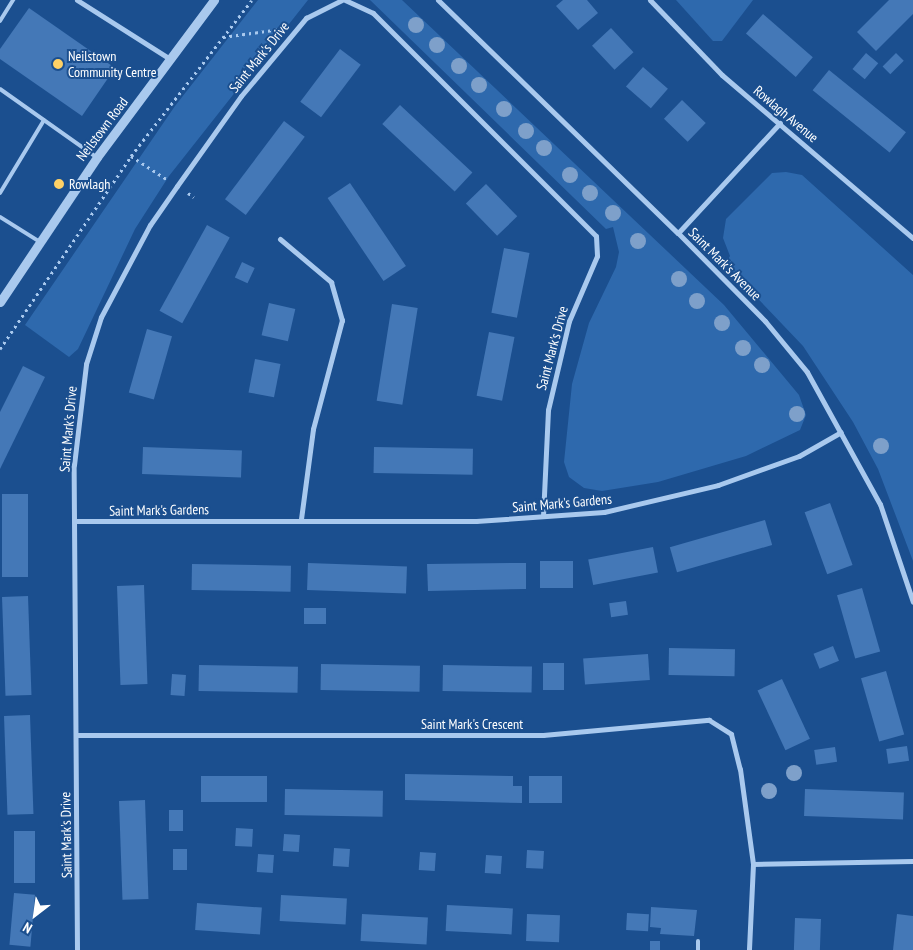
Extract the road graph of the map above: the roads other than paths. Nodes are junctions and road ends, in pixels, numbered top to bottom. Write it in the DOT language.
graph roads {
  1 [pos="13,0"];
  2 [pos="77,0"];
  3 [pos="214,0"];
  4 [pos="343,0"];
  5 [pos="438,0"];
  6 [pos="650,0"];
  7 [pos="0,21"];
  8 [pos="170,59"];
  9 [pos="0,89"];
  10 [pos="44,120"];
  11 [pos="780,123"];
  12 [pos="97,157"];
  13 [pos="0,193"];
  14 [pos="0,217"];
  15 [pos="678,233"];
  16 [pos="912,236"];
  17 [pos="280,240"];
  18 [pos="40,242"];
  19 [pos="0,302"];
  20 [pos="841,432"];
  21 [pos="543,516"];
  22 [pos="302,519"];
  23 [pos="76,521"];
  24 [pos="913,602"];
  25 [pos="76,735"];
  26 [pos="913,861"];
  27 [pos="753,864"];
  28 [pos="698,941"];
  29 [pos="76,950"];
  30 [pos="698,950"];
  31 [pos="748,950"];
  1 -- 7 [label="lane"];
  2 -- 8 [label="street"];
  3 -- 8 [label="street, Neilstown Road"];
  4 -- 21 [label="street, Saint Mark's Drive"];
  4 -- 23 [label="street, Saint Mark's Drive"];
  5 -- 15 [label="street, Saint Mark's Avenue"];
  6 -- 11 [label="street, Rowlagh Avenue"];
  8 -- 12 [label="street, Neilstown Road"];
  9 -- 10 [label="lane"];
  10 -- 12 [label="lane"];
  10 -- 13 [label="lane"];
  11 -- 15 [label="street"];
  11 -- 16 [label="street, Rowlagh Avenue"];
  12 -- 18 [label="street, Neilstown Road"];
  14 -- 18 [label="lane"];
  15 -- 20 [label="street, Saint Mark's Avenue"];
  17 -- 22 [label="street"];
  18 -- 19 [label="street, Neilstown Road"];
  20 -- 21 [label="street, Saint Mark's Gardens"];
  20 -- 24 [label="street, Saint Mark's Avenue"];
  21 -- 22 [label="street, Saint Mark's Gardens"];
  22 -- 23 [label="street, Saint Mark's Gardens"];
  23 -- 25 [label="street, Saint Mark's Drive"];
  25 -- 27 [label="street, Saint Mark's Crescent"];
  25 -- 29 [label="street, Saint Mark's Drive"];
  26 -- 27 [label="street"];
  27 -- 31 [label="street, Saint Mark's Crescent"];
  28 -- 30 [label="lane"];
}
